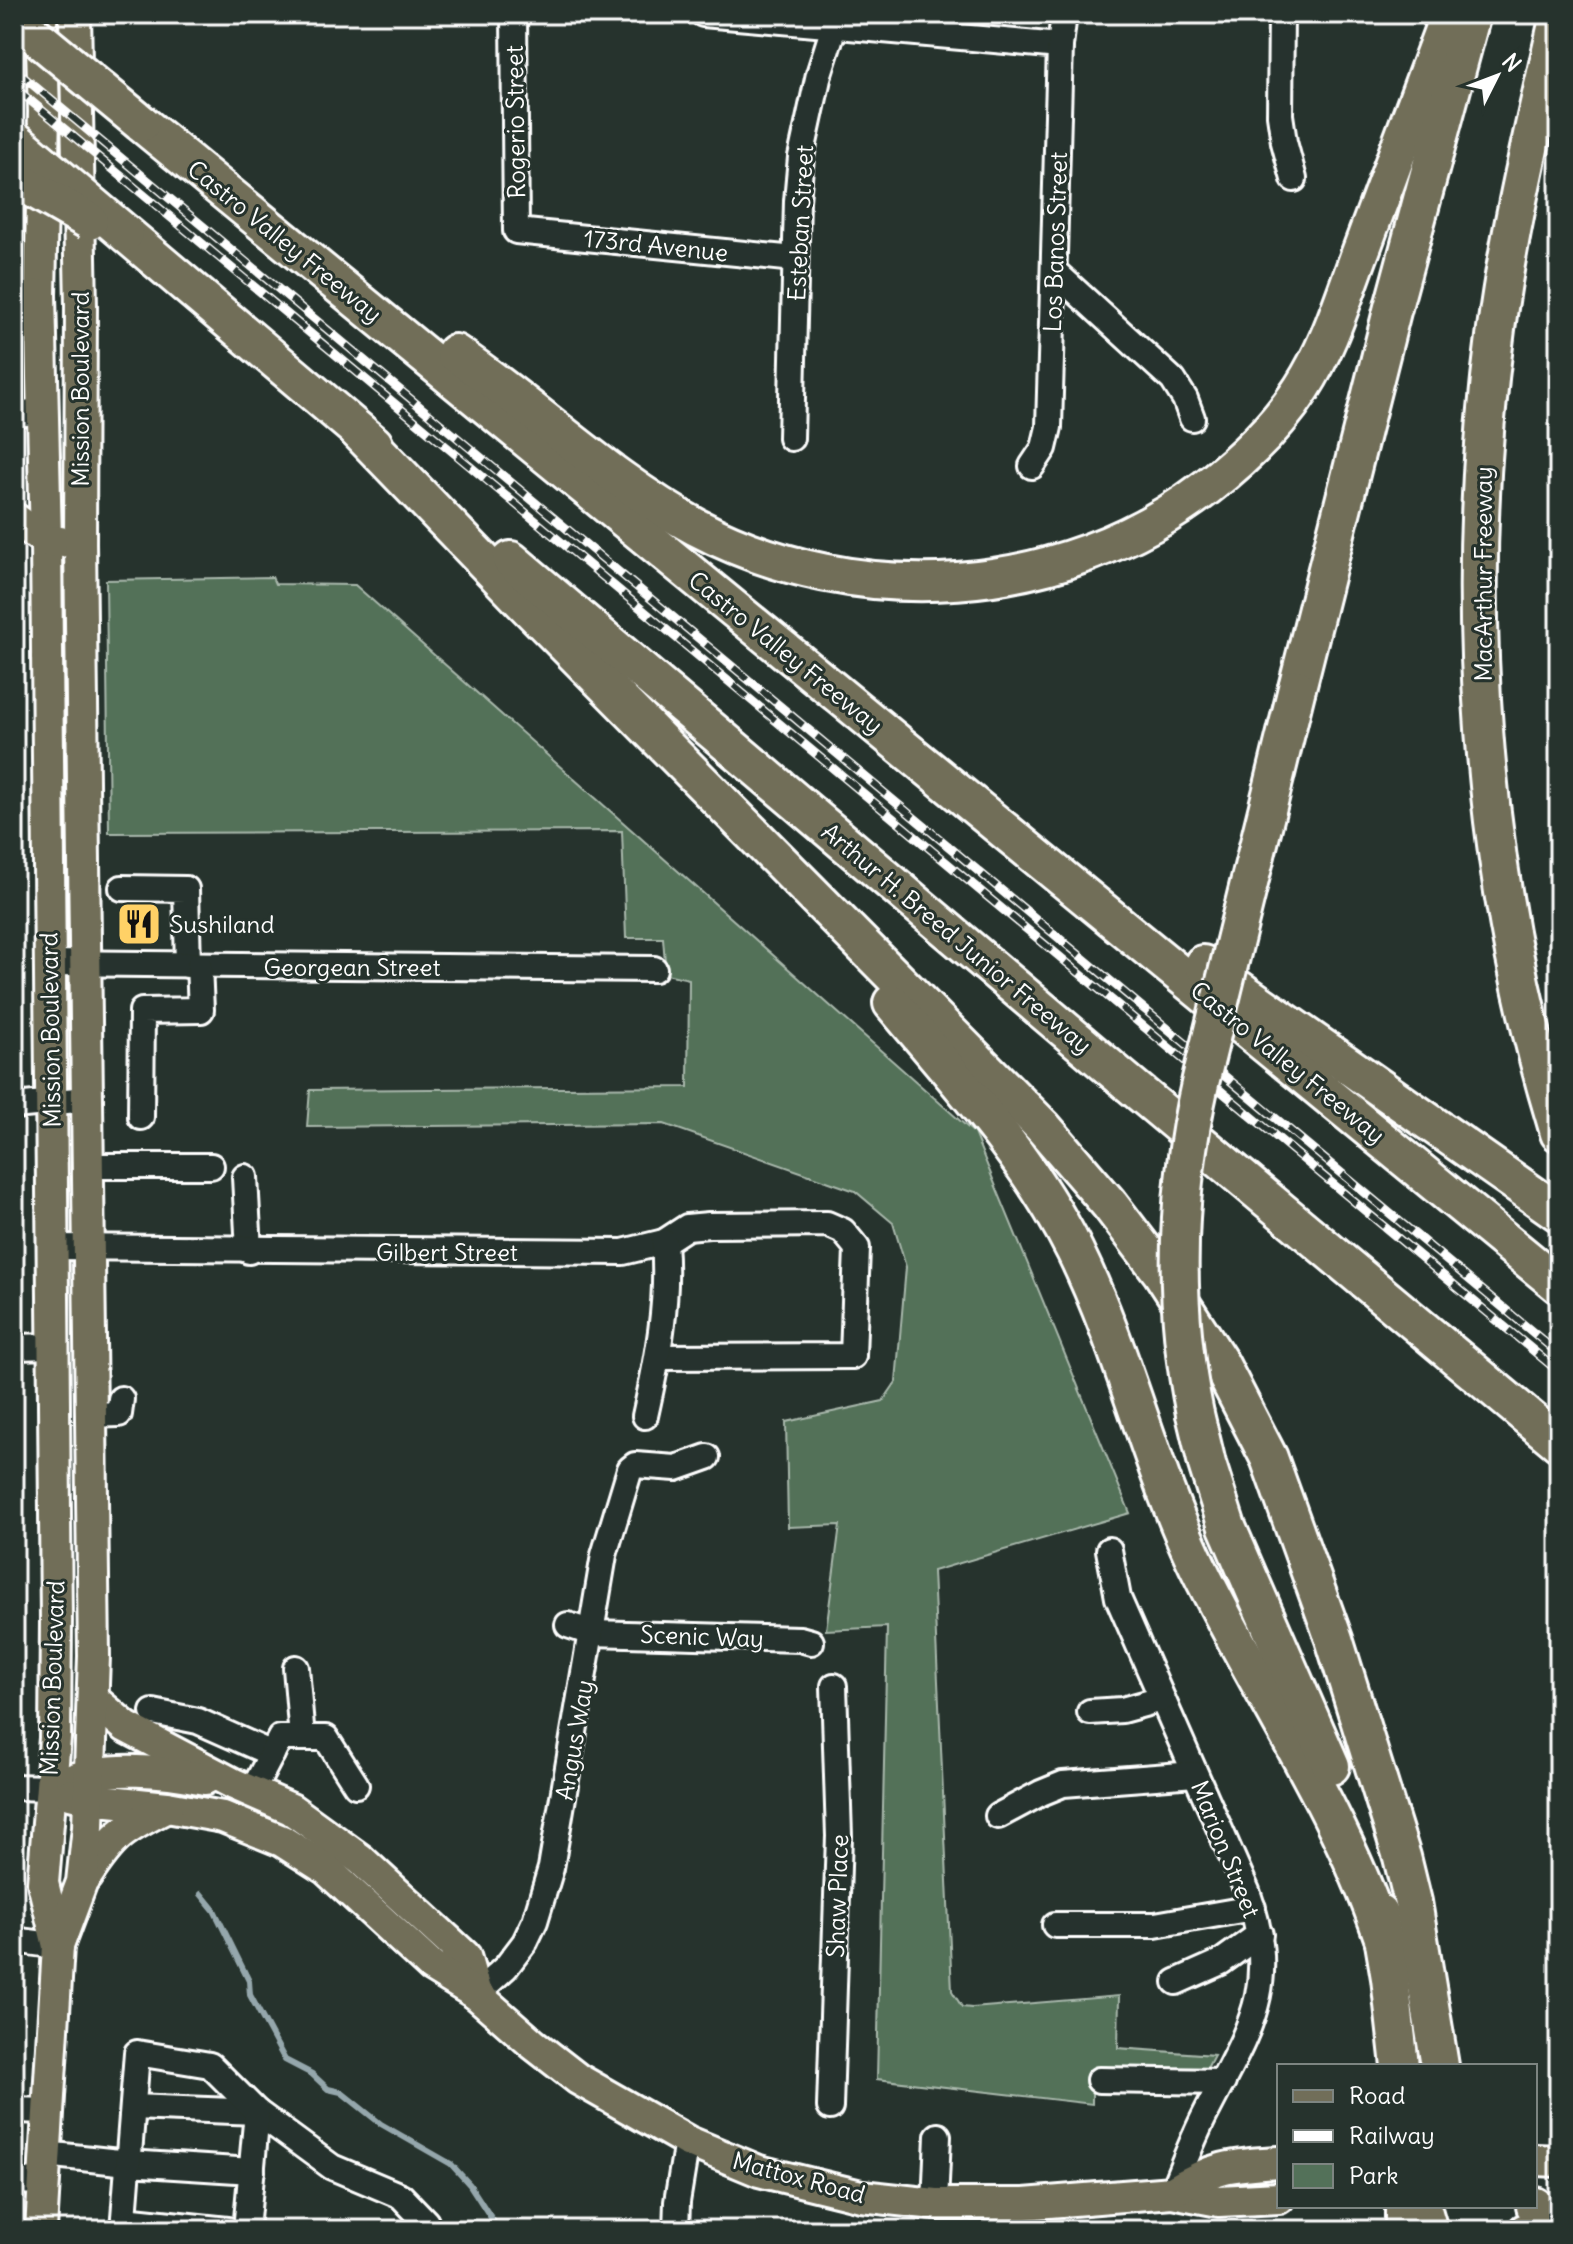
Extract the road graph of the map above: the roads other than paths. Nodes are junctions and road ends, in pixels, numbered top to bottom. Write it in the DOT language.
graph roads {
  1 [pos="29,14"];
  2 [pos="41,14"];
  3 [pos="75,14"];
  4 [pos="514,14"];
  5 [pos="703,14"];
  6 [pos="1064,14"];
  7 [pos="1281,14"];
  8 [pos="1449,14"];
  9 [pos="1472,14"];
  10 [pos="1559,15"];
  11 [pos="14,18"];
  12 [pos="836,21"];
  13 [pos="1060,46"];
  14 [pos="141,123"];
  15 [pos="14,139"];
  16 [pos="14,178"];
  17 [pos="1294,179"];
  18 [pos="516,231"];
  19 [pos="141,246"];
  20 [pos="292,248"];
  21 [pos="795,259"];
  22 [pos="1054,271"];
  23 [pos="40,295"];
  24 [pos="14,326"];
  25 [pos="28,412"];
  26 [pos="1192,418"];
  27 [pos="357,430"];
  28 [pos="791,438"];
  29 [pos="1032,466"];
  30 [pos="14,518"];
  31 [pos="46,541"];
  32 [pos="80,543"];
  33 [pos="695,774"];
  34 [pos="958,794"];
  35 [pos="122,888"];
  36 [pos="49,963"];
  37 [pos="85,964"];
  38 [pos="194,965"];
  39 [pos="654,969"];
  40 [pos="87,1099"];
  41 [pos="50,1101"];
  42 [pos="14,1106"];
  43 [pos="141,1117"];
  44 [pos="1559,1133"];
  45 [pos="88,1166"];
  46 [pos="211,1166"];
  47 [pos="245,1177"];
  48 [pos="1559,1213"];
  49 [pos="664,1242"];
  50 [pos="52,1247"];
  51 [pos="87,1248"];
  52 [pos="249,1251"];
  53 [pos="1559,1285"];
  54 [pos="53,1346"];
  55 [pos="14,1347"];
  56 [pos="658,1357"];
  57 [pos="121,1399"];
  58 [pos="90,1415"];
  59 [pos="645,1416"];
  60 [pos="1557,1442"];
  61 [pos="707,1457"];
  62 [pos="1109,1550"];
  63 [pos="1253,1587"];
  64 [pos="568,1625"];
  65 [pos="592,1633"];
  66 [pos="811,1642"];
  67 [pos="296,1668"];
  68 [pos="834,1686"];
  69 [pos="93,1699"];
  70 [pos="1162,1699"];
  71 [pos="153,1712"];
  72 [pos="1090,1712"];
  73 [pos="302,1738"];
  74 [pos="272,1754"];
  75 [pos="1195,1774"];
  76 [pos="356,1785"];
  77 [pos="90,1786"];
  78 [pos="14,1787"];
  79 [pos="49,1788"];
  80 [pos="243,1788"];
  81 [pos="167,1807"];
  82 [pos="998,1816"];
  83 [pos="82,1882"];
  84 [pos="1253,1908"];
  85 [pos="1055,1925"];
  86 [pos="1260,1934"];
  87 [pos="1382,1935"];
  88 [pos="14,1940"];
  89 [pos="58,1946"];
  90 [pos="1421,1963"];
  91 [pos="1176,1982"];
  92 [pos="476,1994"];
  93 [pos="1400,2064"];
  94 [pos="1440,2064"];
  95 [pos="1099,2080"];
  96 [pos="1223,2082"];
  97 [pos="133,2107"];
  98 [pos="830,2107"];
  99 [pos="14,2110"];
  100 [pos="47,2111"];
  101 [pos="257,2112"];
  102 [pos="938,2136"];
  103 [pos="687,2141"];
  104 [pos="1537,2160"];
  105 [pos="1559,2161"];
  106 [pos="1277,2162"];
  107 [pos="128,2163"];
  108 [pos="252,2171"];
  109 [pos="34,2172"];
  110 [pos="1172,2192"];
  111 [pos="1277,2198"];
  112 [pos="935,2204"];
  113 [pos="1401,2208"];
  114 [pos="1426,2208"];
  115 [pos="124,2224"];
  116 [pos="41,2230"];
  117 [pos="228,2230"];
  118 [pos="246,2230"];
  119 [pos="429,2230"];
  120 [pos="676,2230"];
  121 [pos="1401,2230"];
  122 [pos="1432,2230"];
  1 -- 14 [label="highway, bridge"];
  2 -- 23 [label="main road, Mission Boulevard"];
  3 -- 32 [label="main road, Mission Boulevard"];
  4 -- 18 [label="street, Rogerio Street"];
  5 -- 12 [label="street"];
  6 -- 13 [label="street, Los Banos Street"];
  7 -- 17 [label="street"];
  8 -- 20 [label="highway"];
  9 -- 63 [label="highway, bridge"];
  10 -- 44 [label="highway, MacArthur Freeway"];
  11 -- 14 [label="highway, Castro Valley Freeway, bridge"];
  12 -- 13 [label="street"];
  12 -- 21 [label="street, Esteban Street"];
  13 -- 22 [label="street, Los Banos Street"];
  14 -- 20 [label="highway, Castro Valley Freeway"];
  15 -- 19 [label="highway, bridge"];
  16 -- 19 [label="highway, bridge"];
  18 -- 21 [label="street, 173rd Avenue"];
  19 -- 27 [label="highway"];
  20 -- 34 [label="highway, Castro Valley Freeway"];
  21 -- 28 [label="street, Esteban Street"];
  22 -- 26 [label="street"];
  22 -- 29 [label="street, Los Banos Street"];
  23 -- 24 [label="main road"];
  23 -- 25 [label="main road, Mission Boulevard"];
  25 -- 31 [label="main road, Mission Boulevard"];
  27 -- 33 [label="highway"];
  27 -- 60 [label="highway, Arthur H. Breed Junior Freeway"];
  30 -- 31 [label="main road"];
  31 -- 32 [label="main road"];
  31 -- 36 [label="main road, Mission Boulevard"];
  32 -- 37 [label="main road, Mission Boulevard"];
  33 -- 87 [label="highway"];
  33 -- 90 [label="highway"];
  34 -- 48 [label="highway"];
  34 -- 53 [label="highway, Castro Valley Freeway"];
  35 -- 38 [label="street"];
  36 -- 37 [label="street, Georgean Street"];
  36 -- 41 [label="main road, Mission Boulevard"];
  37 -- 38 [label="street, Georgean Street"];
  37 -- 40 [label="main road, Mission Boulevard"];
  38 -- 39 [label="street, Georgean Street"];
  38 -- 43 [label="street"];
  40 -- 41 [label="street"];
  40 -- 45 [label="main road, Mission Boulevard"];
  41 -- 42 [label="street"];
  41 -- 50 [label="main road, Mission Boulevard"];
  45 -- 46 [label="street"];
  45 -- 51 [label="main road, Mission Boulevard"];
  47 -- 52 [label="street"];
  49 -- 52 [label="street, Gilbert Street"];
  49 -- 56 [label="street"];
  49 -- 56 [label="street, Gilbert Street"];
  50 -- 51 [label="street, Gilbert Street"];
  50 -- 54 [label="main road, Mission Boulevard"];
  51 -- 52 [label="street, Gilbert Street"];
  51 -- 58 [label="main road, Mission Boulevard"];
  54 -- 55 [label="street"];
  54 -- 79 [label="main road, Mission Boulevard"];
  56 -- 59 [label="street"];
  57 -- 58 [label="street"];
  58 -- 69 [label="main road, Mission Boulevard"];
  61 -- 65 [label="street, Angus Way"];
  62 -- 70 [label="street, Marion Street"];
  63 -- 87 [label="highway"];
  63 -- 90 [label="highway"];
  64 -- 65 [label="street, Scenic Way"];
  65 -- 66 [label="street, Scenic Way"];
  65 -- 92 [label="street, Angus Way"];
  67 -- 73 [label="street"];
  68 -- 98 [label="street, Shaw Place"];
  69 -- 77 [label="main road, Mission Boulevard"];
  69 -- 80 [label="main road, Mattox Road"];
  70 -- 72 [label="street"];
  70 -- 75 [label="street, Marion Street"];
  71 -- 74 [label="street"];
  73 -- 74 [label="street"];
  73 -- 76 [label="street"];
  74 -- 80 [label="street"];
  75 -- 82 [label="street"];
  75 -- 84 [label="street, Marion Street"];
  77 -- 79 [label="main road, Mattox Road"];
  77 -- 80 [label="main road, Mattox Road"];
  77 -- 81 [label="main road, Mattox Road"];
  77 -- 83 [label="main road, Mission Boulevard"];
  78 -- 79 [label="street"];
  79 -- 89 [label="main road, Mission Boulevard"];
  80 -- 92 [label="main road, Mattox Road"];
  81 -- 83 [label="main road"];
  81 -- 92 [label="main road, Mattox Road"];
  83 -- 89 [label="main road, Mission Boulevard"];
  84 -- 85 [label="street"];
  84 -- 86 [label="street, Marion Street"];
  86 -- 91 [label="street"];
  86 -- 96 [label="street, Marion Street"];
  87 -- 93 [label="highway"];
  88 -- 89 [label="street"];
  89 -- 100 [label="main road, Mission Boulevard"];
  90 -- 94 [label="highway"];
  92 -- 103 [label="main road, Mattox Road"];
  95 -- 96 [label="street"];
  96 -- 110 [label="street, Marion Street"];
  97 -- 101 [label="street"];
  97 -- 101 [label="street"];
  97 -- 107 [label="street"];
  99 -- 100 [label="street"];
  100 -- 109 [label="main road, Mission Boulevard"];
  101 -- 108 [label="street"];
  101 -- 119 [label="street"];
  102 -- 112 [label="street"];
  103 -- 112 [label="main road, Mattox Road"];
  103 -- 120 [label="street"];
  104 -- 105 [label="main road"];
  106 -- 110 [label="main road"];
  107 -- 108 [label="street"];
  107 -- 109 [label="street"];
  107 -- 115 [label="street"];
  108 -- 118 [label="street"];
  109 -- 116 [label="main road, Mission Boulevard"];
  110 -- 111 [label="main road"];
  110 -- 112 [label="main road, Mattox Road"];
  113 -- 121 [label="main road"];
  114 -- 122 [label="main road"];
  115 -- 117 [label="street"];
}
